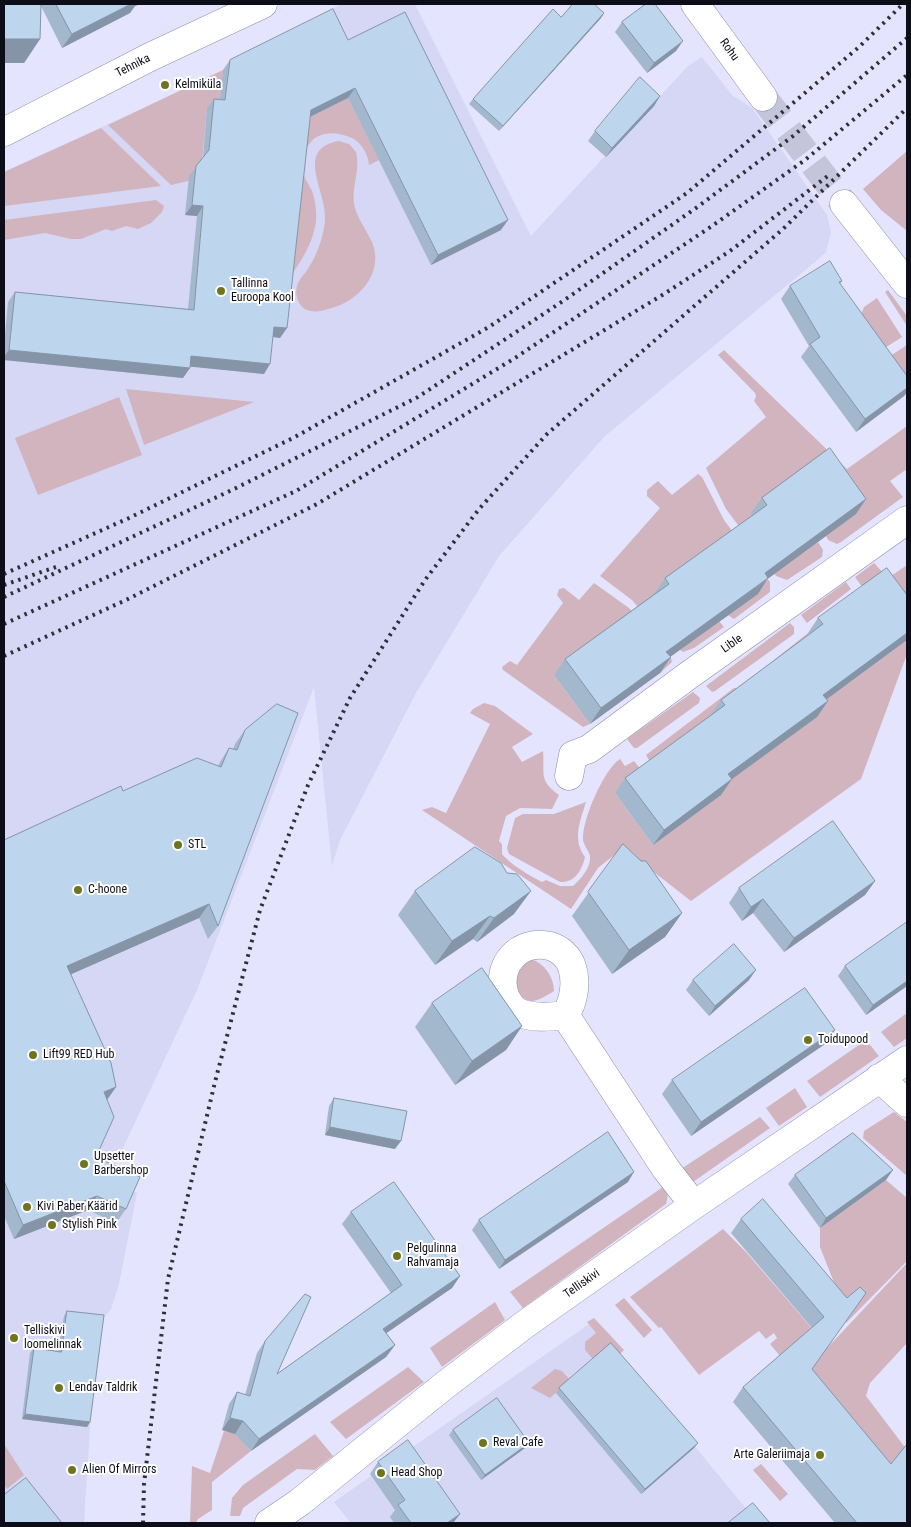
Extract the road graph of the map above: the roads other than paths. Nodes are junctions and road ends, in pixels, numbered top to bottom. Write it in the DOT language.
graph roads {
  1 [pos="263,4"];
  2 [pos="696,4"];
  3 [pos="763,96"];
  4 [pos="4,132"];
  5 [pos="844,204"];
  6 [pos="907,284"];
  7 [pos="907,520"];
  8 [pos="570,776"];
  9 [pos="565,1015"];
  10 [pos="907,1060"];
  11 [pos="879,1078"];
  12 [pos="907,1103"];
  13 [pos="694,1205"];
  14 [pos="269,1523"];
  1 -- 4 [label="street, Tehnika"];
  2 -- 3 [label="street, Rohu"];
  5 -- 6 [label="street"];
  7 -- 8 [label="street, Lible"];
  9 -- 13 [label="street"];
  10 -- 11 [label="street, Telliskivi"];
  11 -- 12 [label="street"];
  11 -- 13 [label="street, Telliskivi"];
  13 -- 14 [label="street, Telliskivi"];
}
